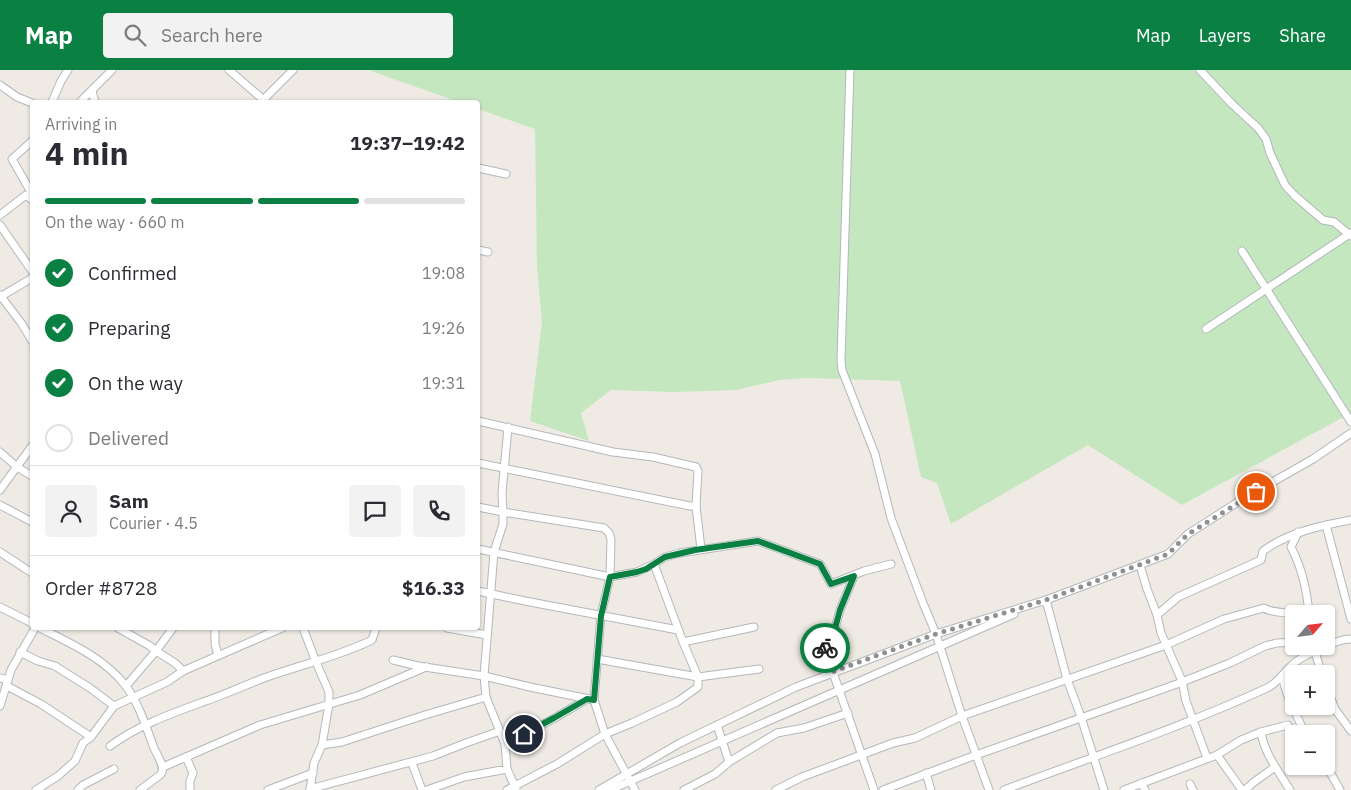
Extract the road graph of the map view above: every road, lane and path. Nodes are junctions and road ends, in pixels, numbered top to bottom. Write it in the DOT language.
graph roads {
  1 [pos="68,70"];
  2 [pos="112,70"];
  3 [pos="293,70"];
  4 [pos="850,70"];
  5 [pos="1200,70"];
  6 [pos="231,71"];
  7 [pos="0,85"];
  8 [pos="92,91"];
  9 [pos="53,100"];
  10 [pos="82,100"];
  11 [pos="94,100"];
  12 [pos="263,100"];
  13 [pos="265,100"];
  14 [pos="30,102"];
  15 [pos="30,143"];
  16 [pos="480,168"];
  17 [pos="506,174"];
  18 [pos="30,191"];
  19 [pos="30,198"];
  20 [pos="0,216"];
  21 [pos="0,225"];
  22 [pos="1350,235"];
  23 [pos="480,250"];
  24 [pos="1242,251"];
  25 [pos="488,252"];
  26 [pos="30,268"];
  27 [pos="30,279"];
  28 [pos="1266,289"];
  29 [pos="0,296"];
  30 [pos="1206,329"];
  31 [pos="30,338"];
  32 [pos="480,421"];
  33 [pos="1351,422"];
  34 [pos="508,427"];
  35 [pos="1351,433"];
  36 [pos="30,449"];
  37 [pos="0,452"];
  38 [pos="480,464"];
  39 [pos="17,467"];
  40 [pos="505,468"];
  41 [pos="30,475"];
  42 [pos="0,490"];
  43 [pos="0,505"];
  44 [pos="696,506"];
  45 [pos="480,507"];
  46 [pos="503,512"];
  47 [pos="1351,520"];
  48 [pos="30,521"];
  49 [pos="1326,525"];
  50 [pos="1298,532"];
  51 [pos="480,549"];
  52 [pos="701,549"];
  53 [pos="0,552"];
  54 [pos="494,552"];
  55 [pos="654,564"];
  56 [pos="891,564"];
  57 [pos="1140,565"];
  58 [pos="30,572"];
  59 [pos="854,576"];
  60 [pos="610,577"];
  61 [pos="480,591"];
  62 [pos="492,594"];
  63 [pos="1046,600"];
  64 [pos="1308,605"];
  65 [pos="0,607"];
  66 [pos="1285,612"];
  67 [pos="1157,615"];
  68 [pos="601,616"];
  69 [pos="1351,619"];
  70 [pos="30,622"];
  71 [pos="754,627"];
  72 [pos="34,630"];
  73 [pos="44,630"];
  74 [pos="122,630"];
  75 [pos="171,630"];
  76 [pos="215,630"];
  77 [pos="277,630"];
  78 [pos="304,630"];
  79 [pos="375,630"];
  80 [pos="458,630"];
  81 [pos="678,630"];
  82 [pos="936,634"];
  83 [pos="487,635"];
  84 [pos="1351,639"];
  85 [pos="683,642"];
  86 [pos="1285,643"];
  87 [pos="1335,643"];
  88 [pos="1166,645"];
  89 [pos="156,651"];
  90 [pos="20,652"];
  91 [pos="218,655"];
  92 [pos="1306,655"];
  93 [pos="393,660"];
  94 [pos="597,660"];
  95 [pos="316,662"];
  96 [pos="426,667"];
  97 [pos="759,669"];
  98 [pos="183,671"];
  99 [pos="832,672"];
  100 [pos="484,676"];
  101 [pos="1282,676"];
  102 [pos="698,677"];
  103 [pos="1067,679"];
  104 [pos="5,681"];
  105 [pos="1182,681"];
  106 [pos="126,686"];
  107 [pos="131,697"];
  108 [pos="486,697"];
  109 [pos="590,699"];
  110 [pos="329,704"];
  111 [pos="0,706"];
  112 [pos="114,706"];
  113 [pos="1335,709"];
  114 [pos="848,713"];
  115 [pos="962,716"];
  116 [pos="1081,717"];
  117 [pos="1193,720"];
  118 [pos="145,724"];
  119 [pos="717,725"];
  120 [pos="1301,725"];
  121 [pos="1285,726"];
  122 [pos="500,731"];
  123 [pos="1351,731"];
  124 [pos="1261,732"];
  125 [pos="606,734"];
  126 [pos="91,737"];
  127 [pos="505,744"];
  128 [pos="110,746"];
  129 [pos="322,746"];
  130 [pos="976,754"];
  131 [pos="863,755"];
  132 [pos="1218,755"];
  133 [pos="1094,756"];
  134 [pos="186,757"];
  135 [pos="1206,758"];
  136 [pos="729,762"];
  137 [pos="412,763"];
  138 [pos="163,767"];
  139 [pos="1276,767"];
  140 [pos="114,769"];
  141 [pos="507,769"];
  142 [pos="313,773"];
  143 [pos="926,773"];
  144 [pos="627,774"];
  145 [pos="1332,775"];
  146 [pos="1140,783"];
  147 [pos="516,788"];
  148 [pos="36,790"];
  149 [pos="78,790"];
  150 [pos="140,790"];
  151 [pos="190,790"];
  152 [pos="268,790"];
  153 [pos="310,790"];
  154 [pos="422,790"];
  155 [pos="427,790"];
  156 [pos="507,790"];
  157 [pos="599,790"];
  158 [pos="610,790"];
  159 [pos="635,790"];
  160 [pos="684,790"];
  161 [pos="776,790"];
  162 [pos="874,790"];
  163 [pos="883,790"];
  164 [pos="930,790"];
  165 [pos="989,790"];
  166 [pos="1004,790"];
  167 [pos="1104,790"];
  168 [pos="1124,790"];
  169 [pos="1145,790"];
  170 [pos="1243,790"];
  171 [pos="1290,790"];
  172 [pos="1340,790"];
  1 -- 9 [label="street"];
  2 -- 8 [label="street"];
  3 -- 13 [label="street"];
  4 -- 82 [label="street"];
  5 -- 22 [label="street"];
  6 -- 12 [label="street"];
  7 -- 14 [label="street"];
  8 -- 10 [label="street"];
  8 -- 11 [label="street"];
  15 -- 18 [label="street"];
  16 -- 17 [label="street"];
  19 -- 20 [label="street"];
  21 -- 26 [label="street"];
  22 -- 28 [label="street"];
  23 -- 25 [label="street"];
  24 -- 28 [label="street"];
  27 -- 29 [label="street"];
  28 -- 30 [label="street"];
  28 -- 33 [label="street"];
  29 -- 31 [label="street"];
  32 -- 34 [label="street"];
  34 -- 40 [label="street"];
  34 -- 44 [label="street"];
  35 -- 57 [label="street"];
  36 -- 39 [label="street"];
  37 -- 39 [label="street"];
  38 -- 40 [label="street"];
  39 -- 41 [label="street"];
  39 -- 42 [label="street"];
  40 -- 44 [label="street"];
  40 -- 46 [label="street"];
  43 -- 48 [label="street"];
  44 -- 52 [label="street"];
  45 -- 46 [label="street"];
  46 -- 54 [label="street"];
  46 -- 60 [label="street"];
  47 -- 49 [label="street"];
  49 -- 50 [label="street"];
  49 -- 69 [label="street"];
  50 -- 64 [label="street"];
  50 -- 67 [label="street"];
  51 -- 54 [label="street"];
  52 -- 55 [label="street"];
  52 -- 59 [label="street"];
  53 -- 58 [label="street"];
  54 -- 60 [label="street"];
  54 -- 62 [label="street"];
  55 -- 60 [label="street"];
  55 -- 81 [label="street"];
  56 -- 59 [label="street"];
  57 -- 63 [label="street"];
  57 -- 67 [label="street"];
  59 -- 99 [label="street"];
  60 -- 68 [label="street"];
  61 -- 62 [label="street"];
  62 -- 68 [label="street"];
  62 -- 83 [label="street"];
  63 -- 82 [label="street"];
  63 -- 103 [label="street"];
  63 -- 158 [label="street"];
  65 -- 70 [label="street"];
  66 -- 88 [label="street"];
  67 -- 88 [label="street"];
  68 -- 81 [label="street"];
  68 -- 94 [label="street"];
  71 -- 85 [label="street"];
  72 -- 90 [label="street"];
  73 -- 106 [label="street"];
  74 -- 89 [label="street"];
  75 -- 89 [label="street"];
  76 -- 91 [label="street"];
  77 -- 91 [label="street"];
  78 -- 95 [label="street"];
  79 -- 95 [label="street"];
  80 -- 83 [label="street"];
  81 -- 85 [label="street"];
  82 -- 99 [label="street"];
  82 -- 115 [label="street"];
  83 -- 100 [label="street"];
  84 -- 87 [label="street"];
  85 -- 102 [label="street"];
  86 -- 105 [label="street"];
  88 -- 103 [label="street"];
  88 -- 105 [label="street"];
  89 -- 98 [label="street"];
  89 -- 106 [label="street"];
  90 -- 104 [label="street"];
  90 -- 112 [label="street"];
  91 -- 98 [label="street"];
  92 -- 101 [label="street"];
  93 -- 96 [label="street"];
  94 -- 102 [label="street"];
  94 -- 109 [label="street"];
  95 -- 110 [label="street"];
  95 -- 118 [label="street"];
  96 -- 100 [label="street"];
  96 -- 110 [label="street"];
  97 -- 102 [label="street"];
  98 -- 107 [label="street"];
  99 -- 114 [label="street"];
  99 -- 119 [label="street"];
  100 -- 108 [label="street"];
  100 -- 109 [label="street"];
  101 -- 117 [label="street"];
  101 -- 120 [label="street"];
  102 -- 125 [label="street"];
  103 -- 115 [label="street"];
  103 -- 116 [label="street"];
  104 -- 111 [label="street"];
  104 -- 126 [label="street"];
  105 -- 116 [label="street"];
  105 -- 117 [label="street"];
  106 -- 107 [label="street"];
  107 -- 112 [label="street"];
  107 -- 118 [label="street"];
  108 -- 122 [label="street"];
  108 -- 129 [label="street"];
  109 -- 125 [label="street"];
  109 -- 127 [label="street"];
  110 -- 129 [label="street"];
  110 -- 134 [label="street"];
  112 -- 126 [label="street"];
  113 -- 123 [label="street"];
  114 -- 131 [label="street"];
  114 -- 136 [label="street"];
  115 -- 130 [label="street"];
  115 -- 131 [label="street"];
  116 -- 130 [label="street"];
  116 -- 133 [label="street"];
  117 -- 133 [label="street"];
  117 -- 135 [label="street"];
  118 -- 128 [label="street"];
  118 -- 138 [label="street"];
  119 -- 136 [label="street"];
  119 -- 144 [label="street"];
  121 -- 124 [label="street"];
  122 -- 127 [label="street"];
  122 -- 137 [label="street"];
  124 -- 132 [label="street"];
  124 -- 139 [label="street"];
  125 -- 144 [label="street"];
  125 -- 147 [label="street"];
  126 -- 148 [label="street"];
  127 -- 141 [label="street"];
  129 -- 142 [label="street"];
  130 -- 143 [label="street"];
  130 -- 165 [label="street"];
  131 -- 161 [label="street"];
  131 -- 162 [label="street"];
  132 -- 135 [label="street"];
  132 -- 170 [label="street"];
  133 -- 166 [label="street"];
  133 -- 167 [label="street"];
  134 -- 138 [label="street"];
  134 -- 151 [label="street"];
  135 -- 146 [label="street"];
  136 -- 160 [label="street"];
  137 -- 153 [label="street"];
  137 -- 154 [label="street"];
  138 -- 150 [label="street"];
  139 -- 170 [label="street"];
  139 -- 171 [label="street"];
  140 -- 149 [label="street"];
  141 -- 147 [label="street"];
  141 -- 155 [label="street"];
  142 -- 152 [label="street"];
  142 -- 153 [label="street"];
  143 -- 163 [label="street"];
  143 -- 164 [label="street"];
  144 -- 157 [label="street"];
  144 -- 159 [label="street"];
  145 -- 172 [label="street"];
  146 -- 168 [label="street"];
  146 -- 169 [label="street"];
  147 -- 156 [label="street"];
}
